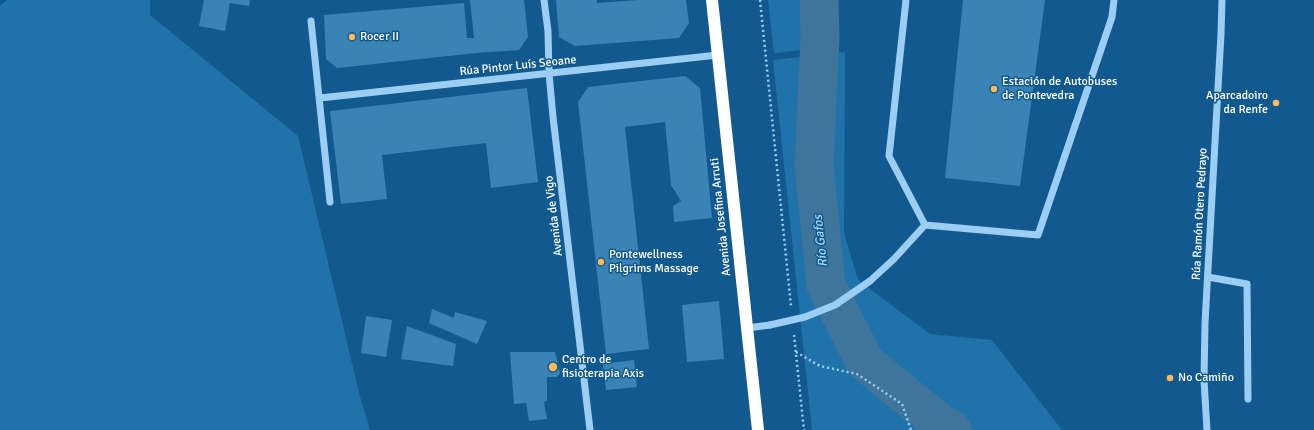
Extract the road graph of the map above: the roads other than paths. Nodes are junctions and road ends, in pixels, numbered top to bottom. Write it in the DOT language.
graph roads {
  1 [pos="544,0"];
  2 [pos="712,0"];
  3 [pos="906,0"];
  4 [pos="1114,0"];
  5 [pos="1222,0"];
  6 [pos="311,21"];
  7 [pos="718,56"];
  8 [pos="549,73"];
  9 [pos="320,98"];
  10 [pos="330,202"];
  11 [pos="925,224"];
  12 [pos="1208,277"];
  13 [pos="747,328"];
  14 [pos="1248,399"];
  15 [pos="590,430"];
  16 [pos="758,430"];
  17 [pos="1207,430"];
  1 -- 8 [label="street, Avenida de Vigo"];
  2 -- 7 [label="highway, Avenida Josefina Arruti"];
  3 -- 11 [label="street"];
  4 -- 11 [label="street"];
  5 -- 12 [label="street, Rúa Ramón Otero Pedrayo"];
  6 -- 9 [label="street"];
  7 -- 8 [label="street, Rúa Pintor Luís Seoane"];
  7 -- 13 [label="highway, Avenida Josefina Arruti"];
  8 -- 9 [label="street, Rúa Pintor Luís Seoane"];
  8 -- 15 [label="street, Avenida de Vigo"];
  9 -- 10 [label="street"];
  11 -- 13 [label="street, bridge"];
  12 -- 14 [label="street"];
  12 -- 17 [label="street, Rúa Ramón Otero Pedrayo"];
  13 -- 16 [label="highway, Avenida Josefina Arruti"];
}
